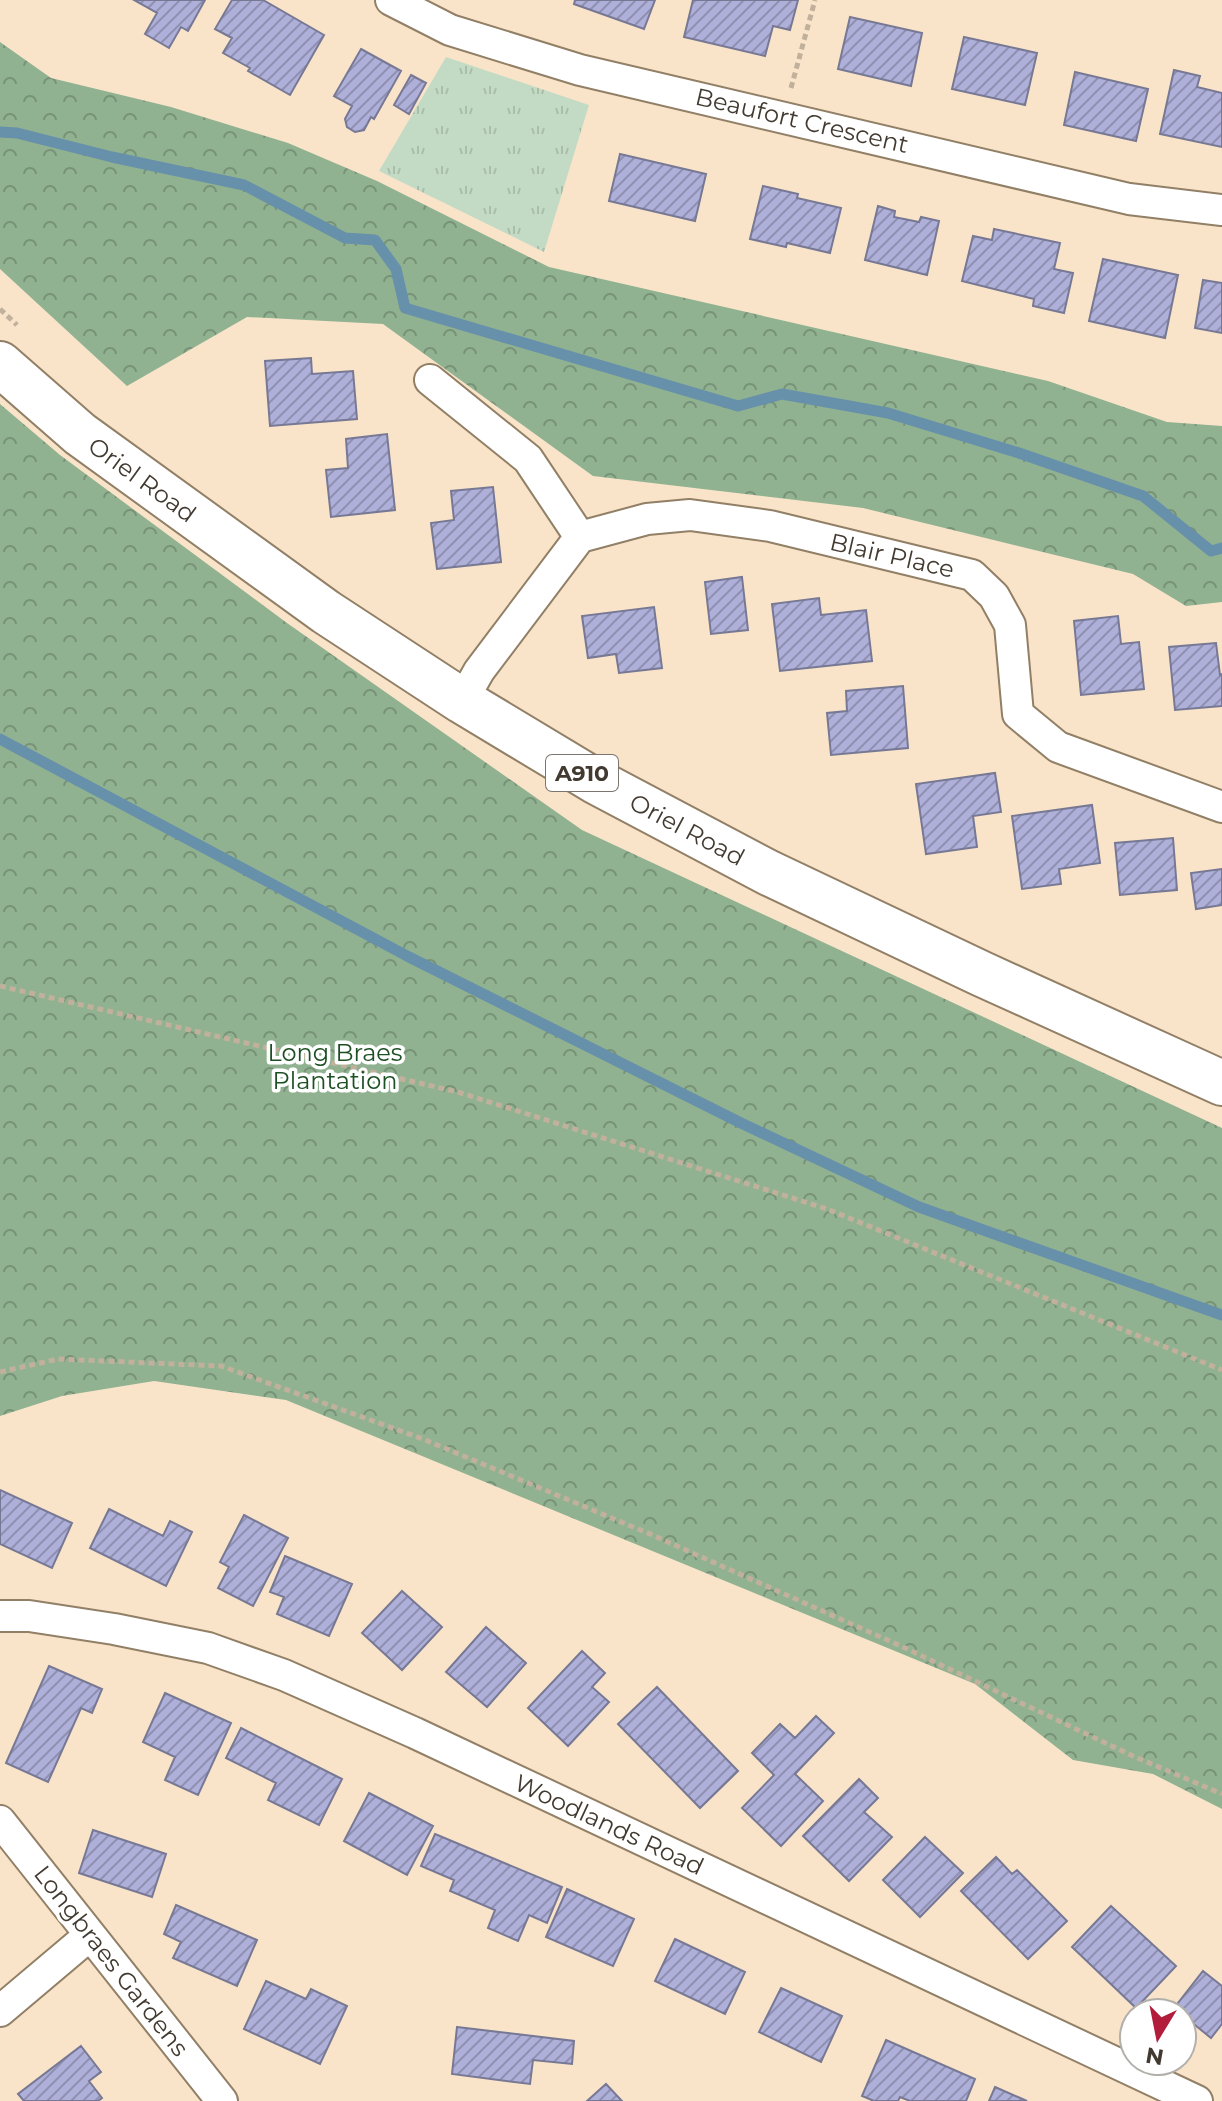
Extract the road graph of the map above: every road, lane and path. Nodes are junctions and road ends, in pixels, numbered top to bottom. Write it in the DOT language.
graph roads {
  1 [pos="391,0"];
  2 [pos="815,0"];
  3 [pos="783,117"];
  4 [pos="1222,210"];
  5 [pos="0,309"];
  6 [pos="10,345"];
  7 [pos="430,380"];
  8 [pos="580,537"];
  9 [pos="462,701"];
  10 [pos="1222,807"];
  11 [pos="0,986"];
  12 [pos="1222,1083"];
  13 [pos="1222,1370"];
  14 [pos="0,1372"];
  15 [pos="0,1616"];
  16 [pos="1222,1794"];
  17 [pos="0,1821"];
  18 [pos="90,1935"];
  19 [pos="0,2011"];
  20 [pos="222,2101"];
  21 [pos="1197,2101"];
  1 -- 3 [label="street, Beaufort Crescent"];
  2 -- 3 [label="path"];
  3 -- 4 [label="street, Beaufort Crescent"];
  5 -- 6 [label="path"];
  6 -- 9 [label="main road, Oriel Road / A910"];
  7 -- 8 [label="street"];
  8 -- 9 [label="street"];
  8 -- 10 [label="street, Blair Place"];
  9 -- 12 [label="main road, Oriel Road / A910"];
  11 -- 13 [label="path"];
  14 -- 16 [label="path"];
  15 -- 21 [label="street, Woodlands Road"];
  17 -- 18 [label="street, Longbraes Gardens"];
  18 -- 19 [label="street"];
  18 -- 20 [label="street, Longbraes Gardens"];
}
